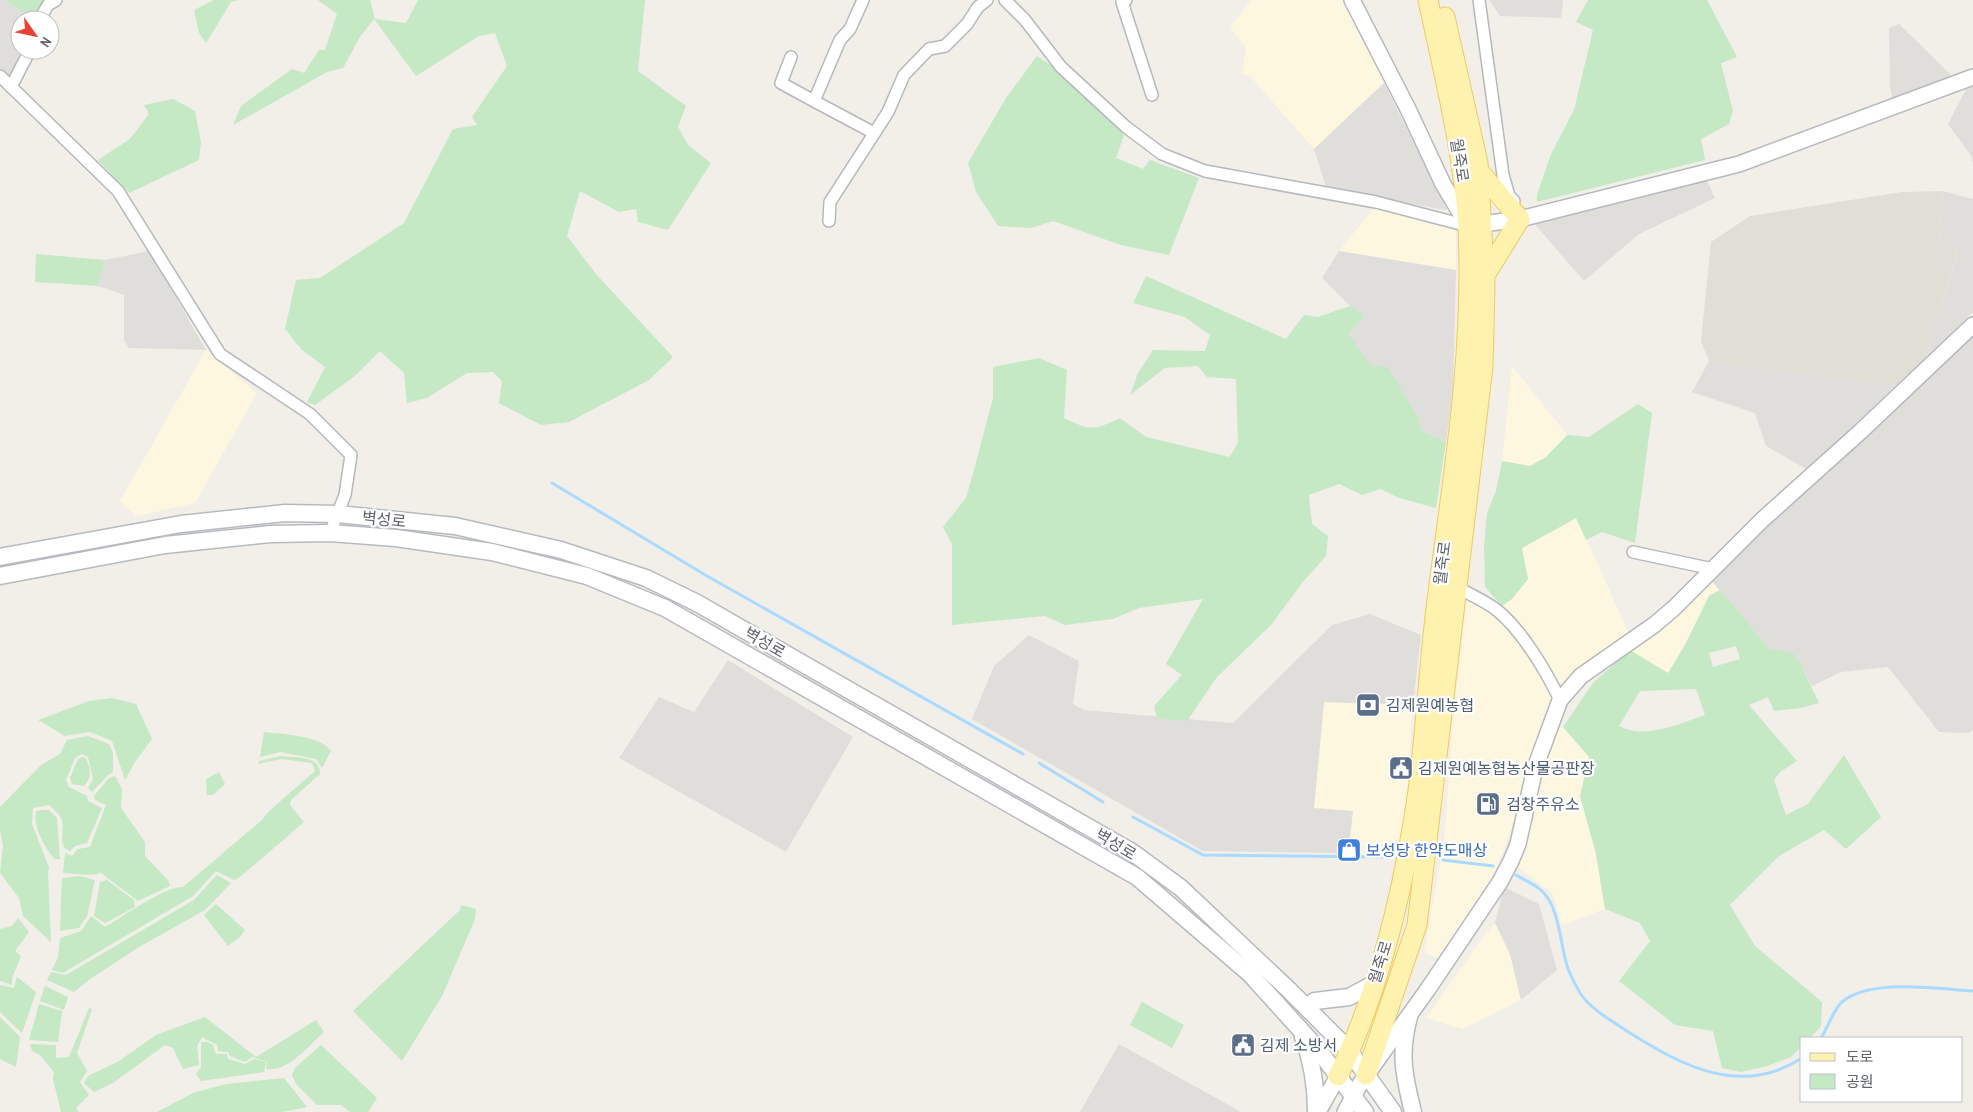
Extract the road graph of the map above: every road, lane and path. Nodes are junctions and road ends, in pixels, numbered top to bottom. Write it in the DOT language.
graph roads {
  1 [pos="56,0"];
  2 [pos="863,0"];
  3 [pos="987,0"];
  4 [pos="1005,0"];
  5 [pos="1126,0"];
  6 [pos="1352,0"];
  7 [pos="1428,0"];
  8 [pos="1442,0"];
  9 [pos="1479,0"];
  10 [pos="45,10"];
  11 [pos="791,57"];
  12 [pos="25,60"];
  13 [pos="0,76"];
  14 [pos="1973,76"];
  15 [pos="11,87"];
  16 [pos="1152,95"];
  17 [pos="814,101"];
  18 [pos="874,133"];
  19 [pos="1478,170"];
  20 [pos="1525,218"];
  21 [pos="829,221"];
  22 [pos="1474,225"];
  23 [pos="1484,276"];
  24 [pos="1973,325"];
  25 [pos="338,514"];
  26 [pos="330,533"];
  27 [pos="1633,552"];
  28 [pos="0,557"];
  29 [pos="1713,568"];
  30 [pos="0,576"];
  31 [pos="1457,588"];
  32 [pos="1560,700"];
  33 [pos="1374,984"];
  34 [pos="1306,1007"];
  35 [pos="1409,1017"];
  36 [pos="1300,1030"];
  37 [pos="1350,1052"];
  38 [pos="1366,1075"];
  39 [pos="1338,1076"];
  40 [pos="1354,1096"];
  41 [pos="1317,1112"];
  42 [pos="1345,1112"];
  43 [pos="1365,1112"];
  44 [pos="1393,1112"];
  45 [pos="1414,1112"];
  1 -- 10 [label="street"];
  2 -- 17 [label="street"];
  3 -- 18 [label="street"];
  4 -- 22 [label="street"];
  5 -- 16 [label="street"];
  6 -- 22 [label="street"];
  7 -- 22 [label="main road, 월죽로"];
  8 -- 19 [label="main road, 월죽로"];
  9 -- 20 [label="street"];
  11 -- 17 [label="street"];
  12 -- 15 [label="street"];
  13 -- 15 [label="street"];
  14 -- 20 [label="street"];
  15 -- 25 [label="street"];
  17 -- 18 [label="street"];
  18 -- 21 [label="street"];
  19 -- 20 [label="main road"];
  19 -- 22 [label="main road, 월죽로"];
  20 -- 22 [label="street"];
  20 -- 23 [label="main road"];
  22 -- 23 [label="main road, 월죽로"];
  22 -- 33 [label="main road, 월죽로"];
  23 -- 31 [label="main road, 월죽로"];
  24 -- 29 [label="street"];
  25 -- 26 [label="street"];
  25 -- 28 [label="main road, 벽성로"];
  25 -- 34 [label="main road, 벽성로"];
  26 -- 30 [label="main road, 벽성로"];
  26 -- 36 [label="main road, 벽성로"];
  27 -- 29 [label="street"];
  29 -- 32 [label="street"];
  31 -- 32 [label="street"];
  31 -- 38 [label="main road, 월죽로"];
  32 -- 35 [label="street"];
  33 -- 34 [label="main road"];
  33 -- 37 [label="main road, 월죽로"];
  34 -- 37 [label="main road, 벽성로"];
  35 -- 38 [label="street"];
  35 -- 45 [label="main road"];
  36 -- 39 [label="main road, 벽성로"];
  36 -- 41 [label="main road"];
  37 -- 38 [label="main road, 벽성로"];
  37 -- 39 [label="main road, 월죽로"];
  38 -- 40 [label="street, 월죽로"];
  38 -- 44 [label="main road, 벽성로"];
  39 -- 40 [label="main road, 벽성로"];
  39 -- 41 [label="street, 월죽로"];
  40 -- 42 [label="street, 월죽로"];
  40 -- 43 [label="main road, 벽성로"];
}
